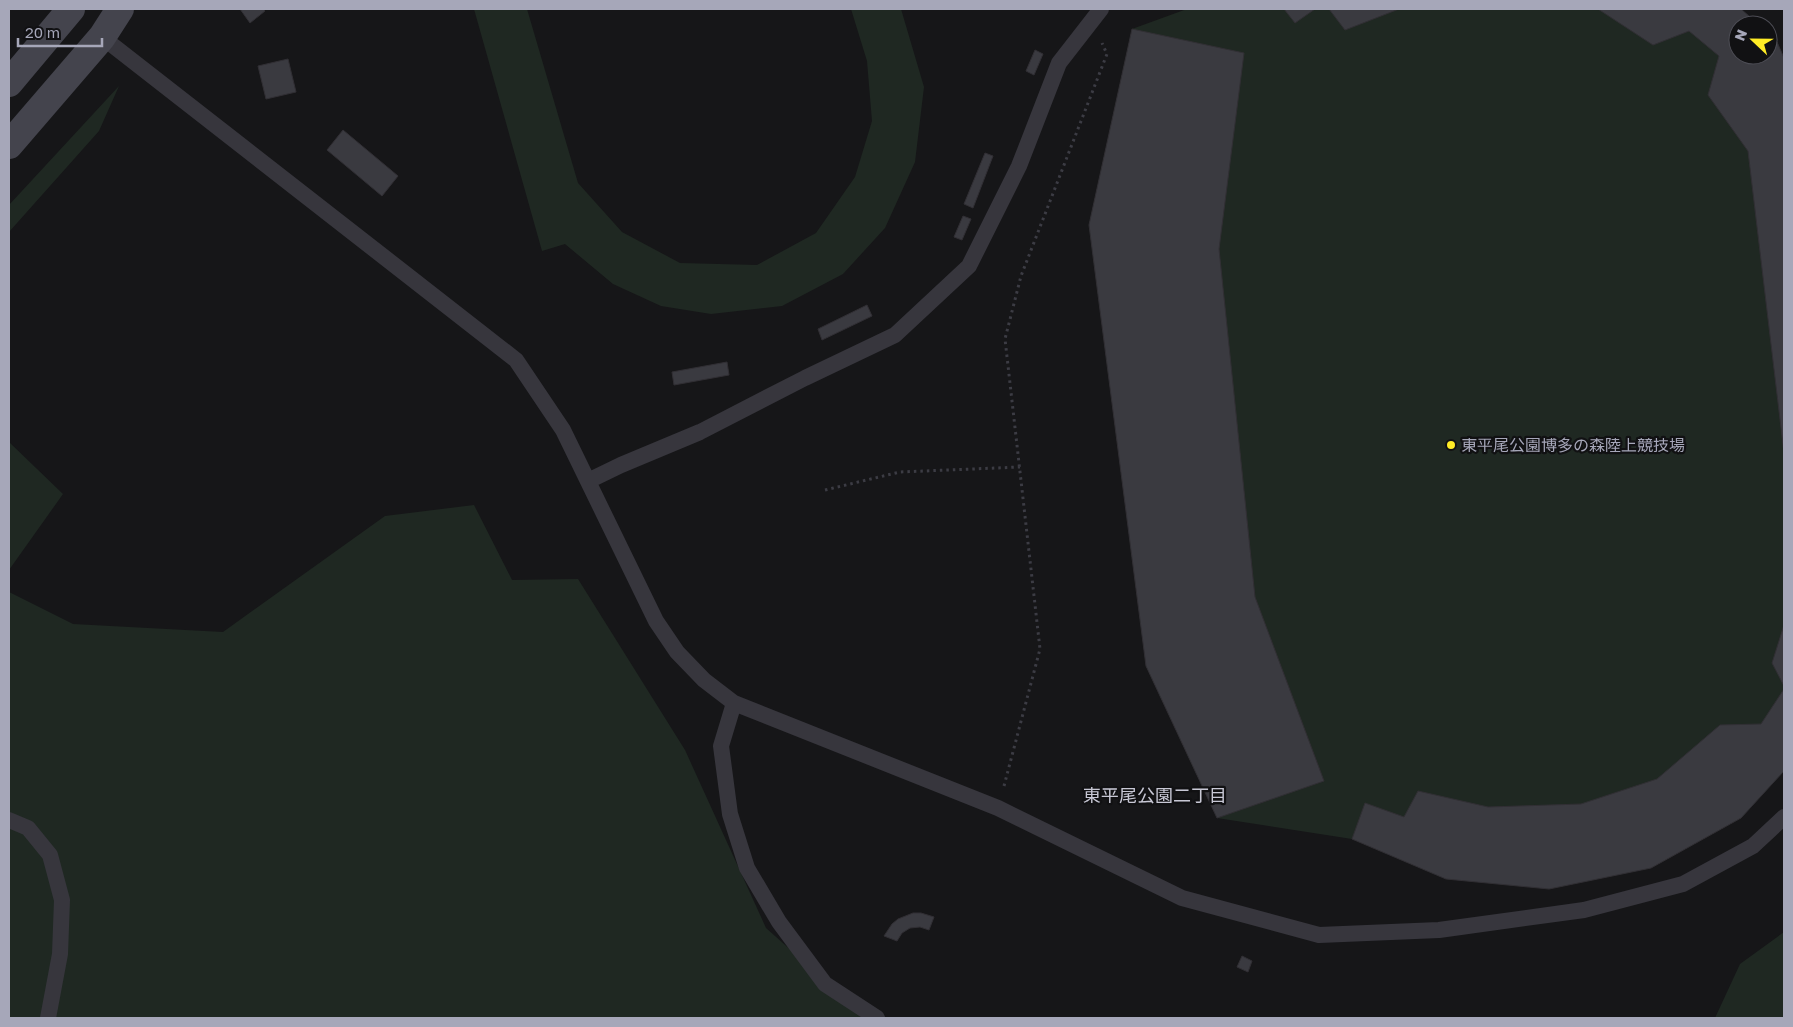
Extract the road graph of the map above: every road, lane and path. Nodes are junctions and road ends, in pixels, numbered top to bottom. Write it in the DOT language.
graph roads {
  1 [pos="120,9"];
  2 [pos="70,10"];
  3 [pos="1097,15"];
  4 [pos="102,37"];
  5 [pos="9,83"];
  6 [pos="9,145"];
  7 [pos="1020,467"];
  8 [pos="588,481"];
  9 [pos="825,490"];
  10 [pos="734,703"];
  11 [pos="998,808"];
  12 [pos="1784,817"];
  13 [pos="9,820"];
  14 [pos="48,1018"];
  15 [pos="876,1018"];
  1 -- 4 [label="street"];
  2 -- 4 [label="street"];
  2 -- 5 [label="street"];
  3 -- 7 [label="path"];
  3 -- 8 [label="lane"];
  4 -- 6 [label="street"];
  4 -- 8 [label="lane"];
  7 -- 9 [label="path"];
  7 -- 11 [label="path"];
  8 -- 10 [label="lane"];
  10 -- 11 [label="lane"];
  10 -- 15 [label="lane"];
  11 -- 12 [label="lane"];
  13 -- 14 [label="lane"];
}
